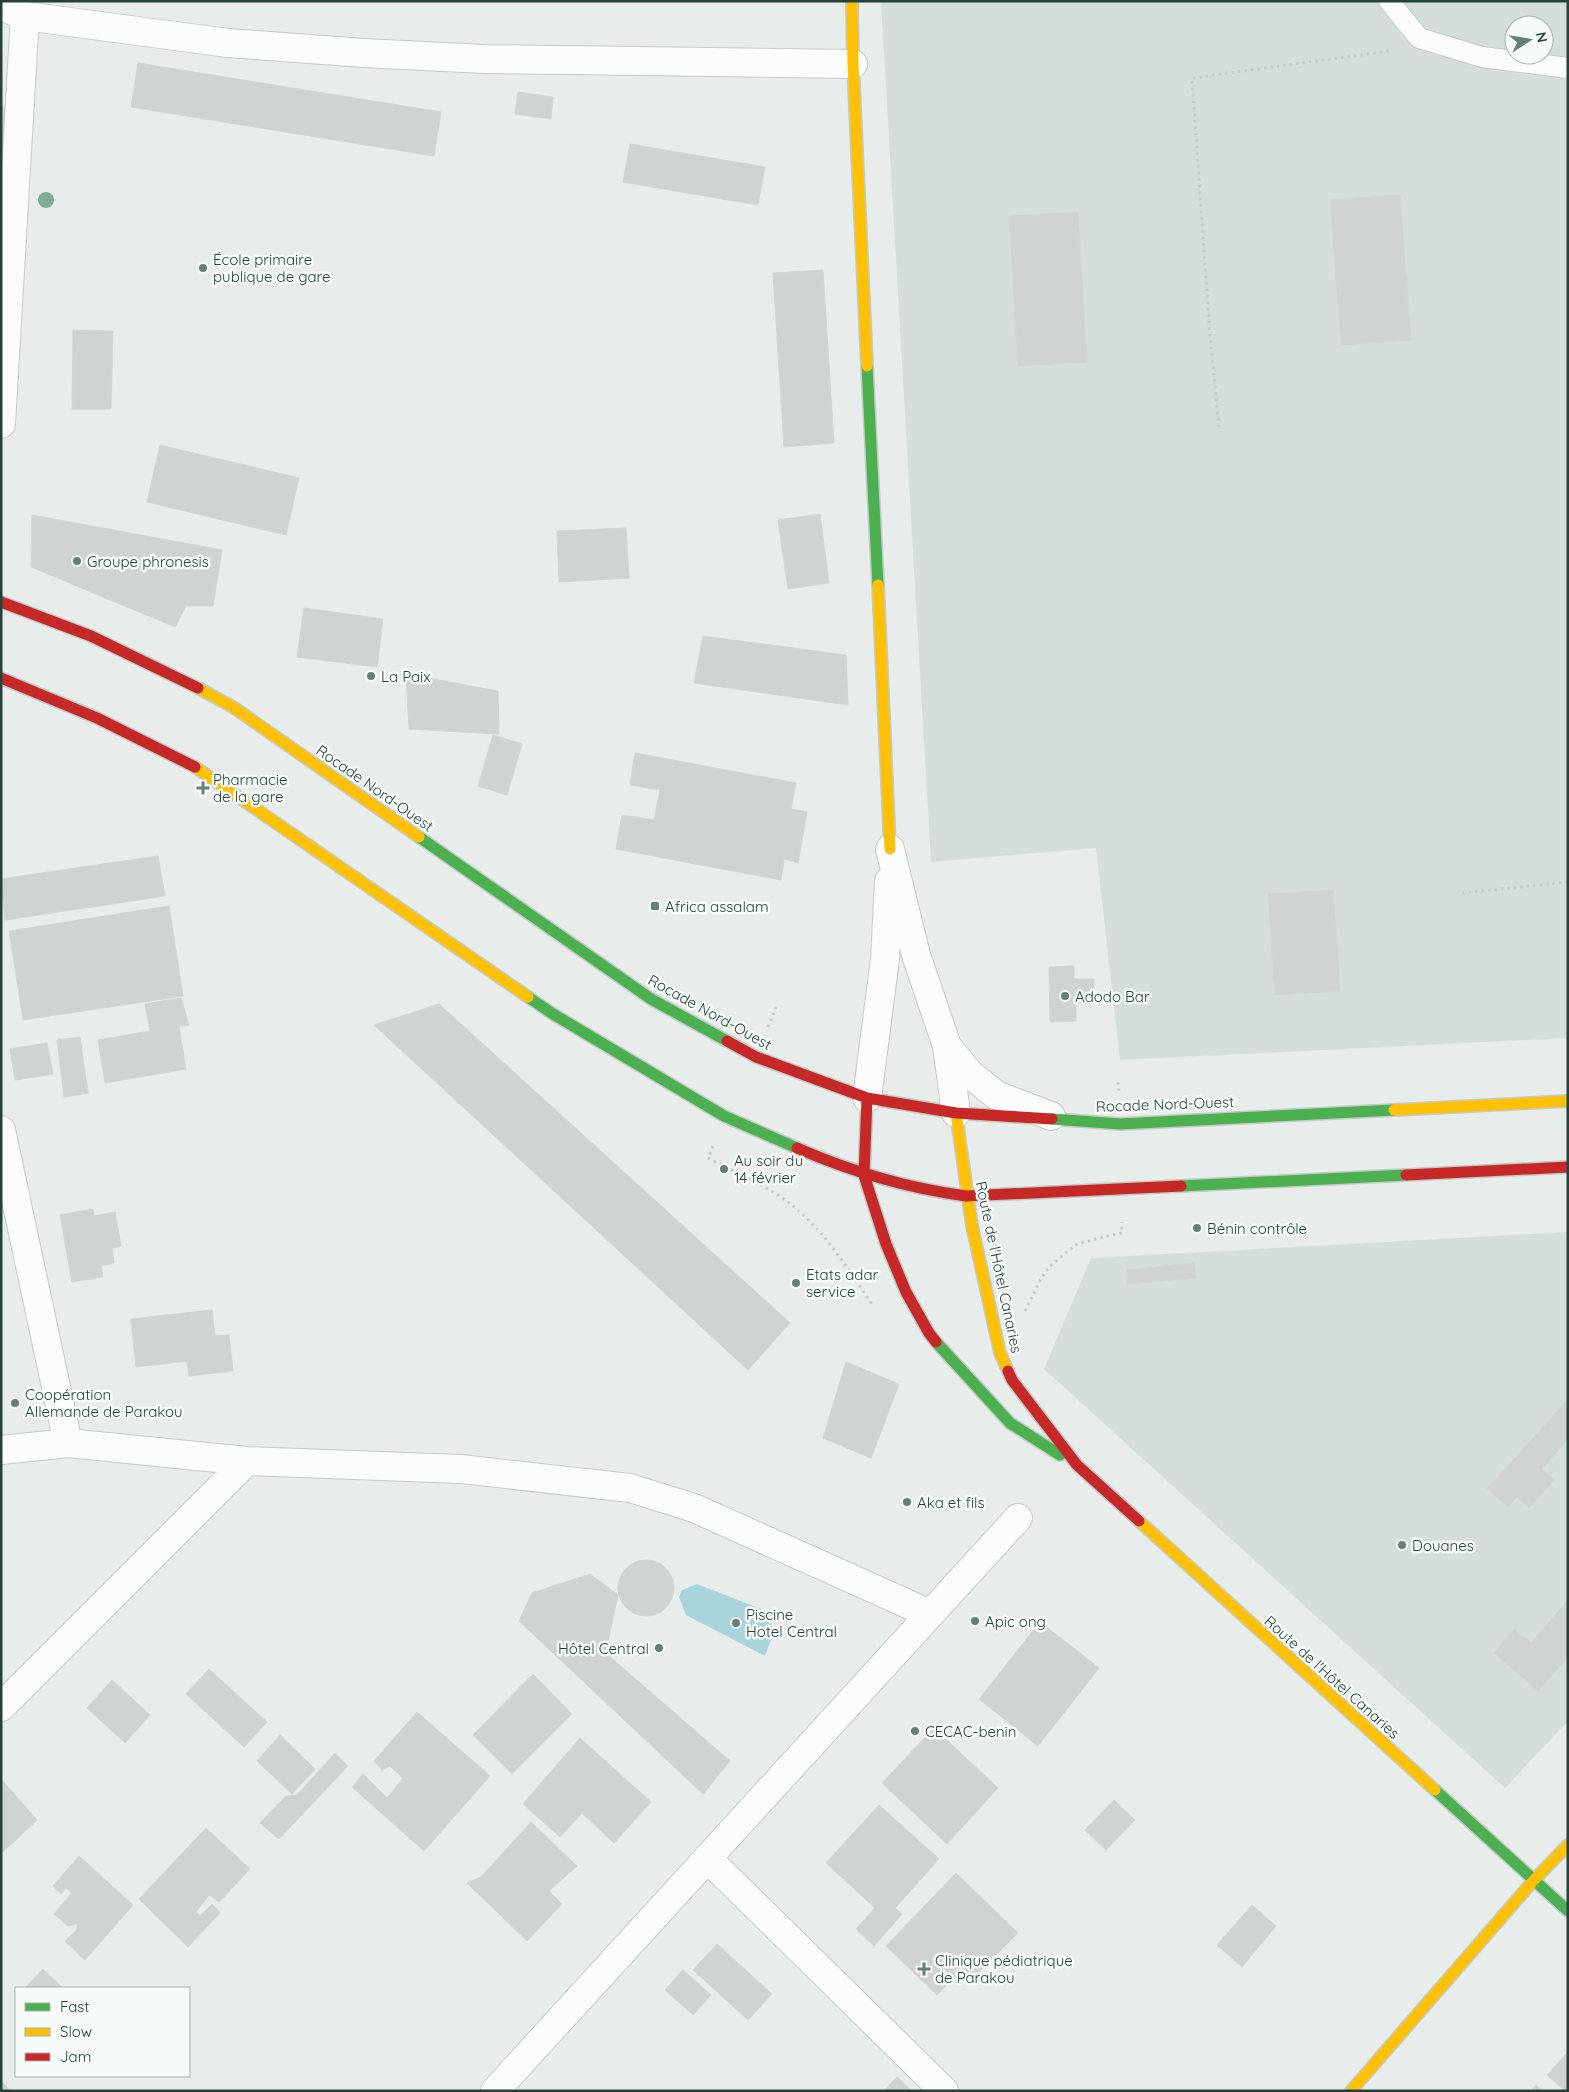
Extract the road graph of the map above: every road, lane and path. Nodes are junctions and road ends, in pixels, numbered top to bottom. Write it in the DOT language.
graph roads {
  1 [pos="852,1"];
  2 [pos="1389,1"];
  3 [pos="13,11"];
  4 [pos="1419,38"];
  5 [pos="853,64"];
  6 [pos="1568,68"];
  7 [pos="1,424"];
  8 [pos="1219,427"];
  9 [pos="1,602"];
  10 [pos="1,678"];
  11 [pos="890,849"];
  12 [pos="1568,882"];
  13 [pos="1462,893"];
  14 [pos="947,1046"];
  15 [pos="867,1098"];
  16 [pos="1568,1101"];
  17 [pos="956,1113"];
  18 [pos="1062,1120"];
  19 [pos="1,1130"];
  20 [pos="1568,1167"];
  21 [pos="864,1175"];
  22 [pos="966,1196"];
  23 [pos="68,1443"];
  24 [pos="1,1450"];
  25 [pos="247,1461"];
  26 [pos="1077,1465"];
  27 [pos="1018,1518"];
  28 [pos="930,1614"];
  29 [pos="1,1707"];
  30 [pos="1568,1845"];
  31 [pos="707,1858"];
  32 [pos="1534,1880"];
  33 [pos="1568,1911"];
  34 [pos="495,2091"];
  35 [pos="944,2091"];
  36 [pos="1350,2091"];
  1 -- 5 [label="main road"];
  2 -- 4 [label="lane"];
  3 -- 5 [label="street"];
  3 -- 7 [label="street"];
  4 -- 6 [label="lane"];
  4 -- 8 [label="path"];
  5 -- 11 [label="main road"];
  9 -- 15 [label="main road, Rocade Nord-Ouest"];
  10 -- 21 [label="main road"];
  11 -- 14 [label="street"];
  11 -- 15 [label="street"];
  12 -- 13 [label="path"];
  14 -- 17 [label="street"];
  14 -- 18 [label="street"];
  15 -- 17 [label="main road, Rocade Nord-Ouest"];
  15 -- 21 [label="main road, Route de l'Hôtel Canaries"];
  16 -- 18 [label="main road, Rocade Nord-Ouest"];
  17 -- 18 [label="main road, Rocade Nord-Ouest"];
  17 -- 22 [label="main road, Route de l'Hôtel Canaries"];
  19 -- 23 [label="street"];
  20 -- 22 [label="main road"];
  21 -- 22 [label="main road"];
  21 -- 26 [label="main road, Route de l'Hôtel Canaries"];
  22 -- 26 [label="main road, Route de l'Hôtel Canaries"];
  23 -- 24 [label="street"];
  23 -- 25 [label="street"];
  25 -- 28 [label="street"];
  25 -- 29 [label="street"];
  26 -- 32 [label="main road, Route de l'Hôtel Canaries"];
  27 -- 28 [label="street"];
  28 -- 31 [label="street"];
  30 -- 32 [label="main road"];
  31 -- 34 [label="street"];
  31 -- 35 [label="street"];
  32 -- 33 [label="main road, Route de l'Hôtel Canaries"];
  32 -- 36 [label="main road"];
}
